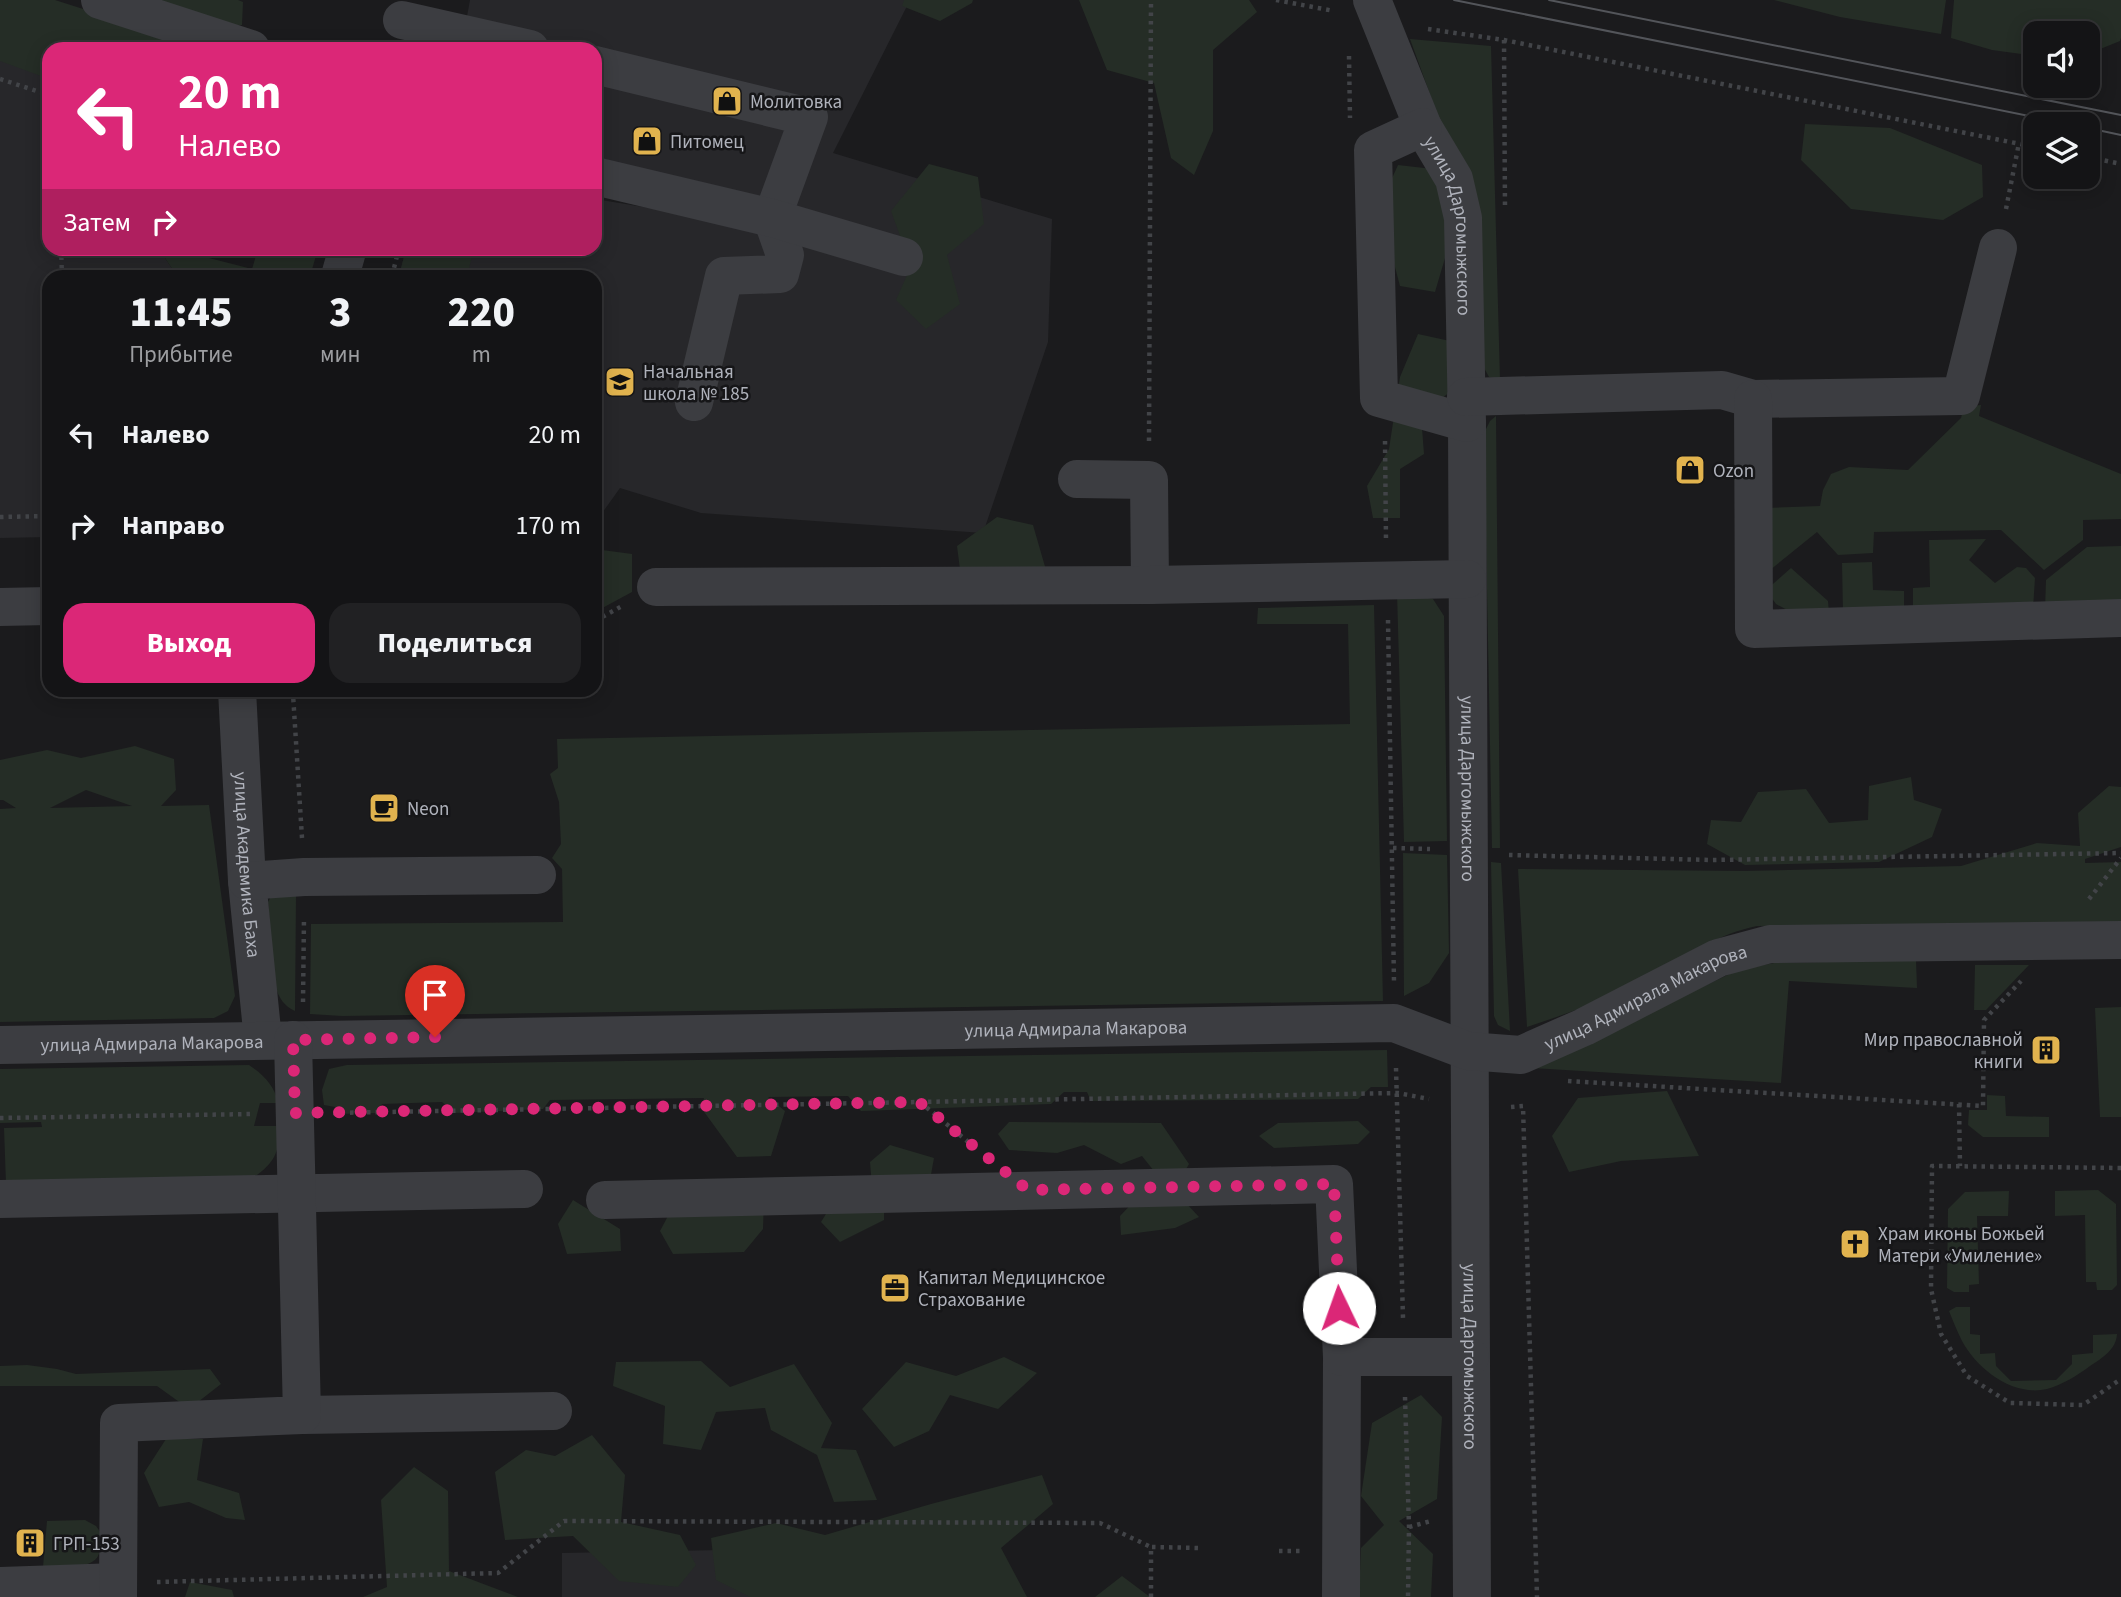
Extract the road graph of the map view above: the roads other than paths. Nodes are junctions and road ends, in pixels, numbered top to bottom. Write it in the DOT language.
graph roads {
  1 [pos="100,0"];
  2 [pos="1376,11"];
  3 [pos="401,23"];
  4 [pos="229,42"];
  5 [pos="495,42"];
  6 [pos="602,67"];
  7 [pos="1423,127"];
  8 [pos="602,178"];
  9 [pos="772,218"];
  10 [pos="1998,247"];
  11 [pos="904,257"];
  12 [pos="1753,399"];
  13 [pos="694,402"];
  14 [pos="1466,410"];
  15 [pos="1077,479"];
  16 [pos="1466,579"];
  17 [pos="1150,585"];
  18 [pos="656,587"];
  19 [pos="42,606"];
  20 [pos="0,607"];
  21 [pos="2121,618"];
  22 [pos="237,697"];
  23 [pos="537,875"];
  24 [pos="247,881"];
  25 [pos="2121,940"];
  26 [pos="286,1031"];
  27 [pos="0,1045"];
  28 [pos="1468,1051"];
  29 [pos="524,1189"];
  30 [pos="297,1193"];
  31 [pos="0,1199"];
  32 [pos="606,1200"];
  33 [pos="1342,1357"];
  34 [pos="1470,1357"];
  35 [pos="553,1411"];
  36 [pos="302,1415"];
  37 [pos="0,1586"];
  38 [pos="118,1590"];
  39 [pos="1341,1597"];
  40 [pos="1472,1597"];
  1 -- 4 [label="street"];
  2 -- 7 [label="street, улица Даргомыжского"];
  3 -- 5 [label="street"];
  6 -- 9 [label="street"];
  7 -- 14 [label="street, улица Даргомыжского"];
  7 -- 14 [label="street"];
  8 -- 9 [label="street"];
  9 -- 11 [label="street"];
  9 -- 13 [label="street"];
  10 -- 12 [label="street"];
  12 -- 14 [label="street"];
  12 -- 21 [label="street"];
  14 -- 16 [label="street, улица Даргомыжского"];
  15 -- 17 [label="street"];
  16 -- 17 [label="street"];
  16 -- 28 [label="street, улица Даргомыжского"];
  17 -- 18 [label="street"];
  19 -- 20 [label="street"];
  22 -- 24 [label="street, улица Академика Баха"];
  23 -- 24 [label="street"];
  24 -- 26 [label="street, улица Академика Баха"];
  25 -- 28 [label="street, улица Адмирала Макарова"];
  26 -- 27 [label="street, улица Адмирала Макарова"];
  26 -- 28 [label="street, улица Адмирала Макарова"];
  26 -- 30 [label="street, улица Академика Баха"];
  28 -- 34 [label="street, улица Даргомыжского"];
  29 -- 30 [label="street"];
  30 -- 31 [label="street"];
  30 -- 36 [label="street, улица Академика Баха"];
  32 -- 33 [label="street"];
  33 -- 34 [label="street"];
  33 -- 39 [label="street"];
  34 -- 40 [label="street, улица Даргомыжского"];
  35 -- 36 [label="street"];
  36 -- 38 [label="street"];
  37 -- 38 [label="street"];
}
